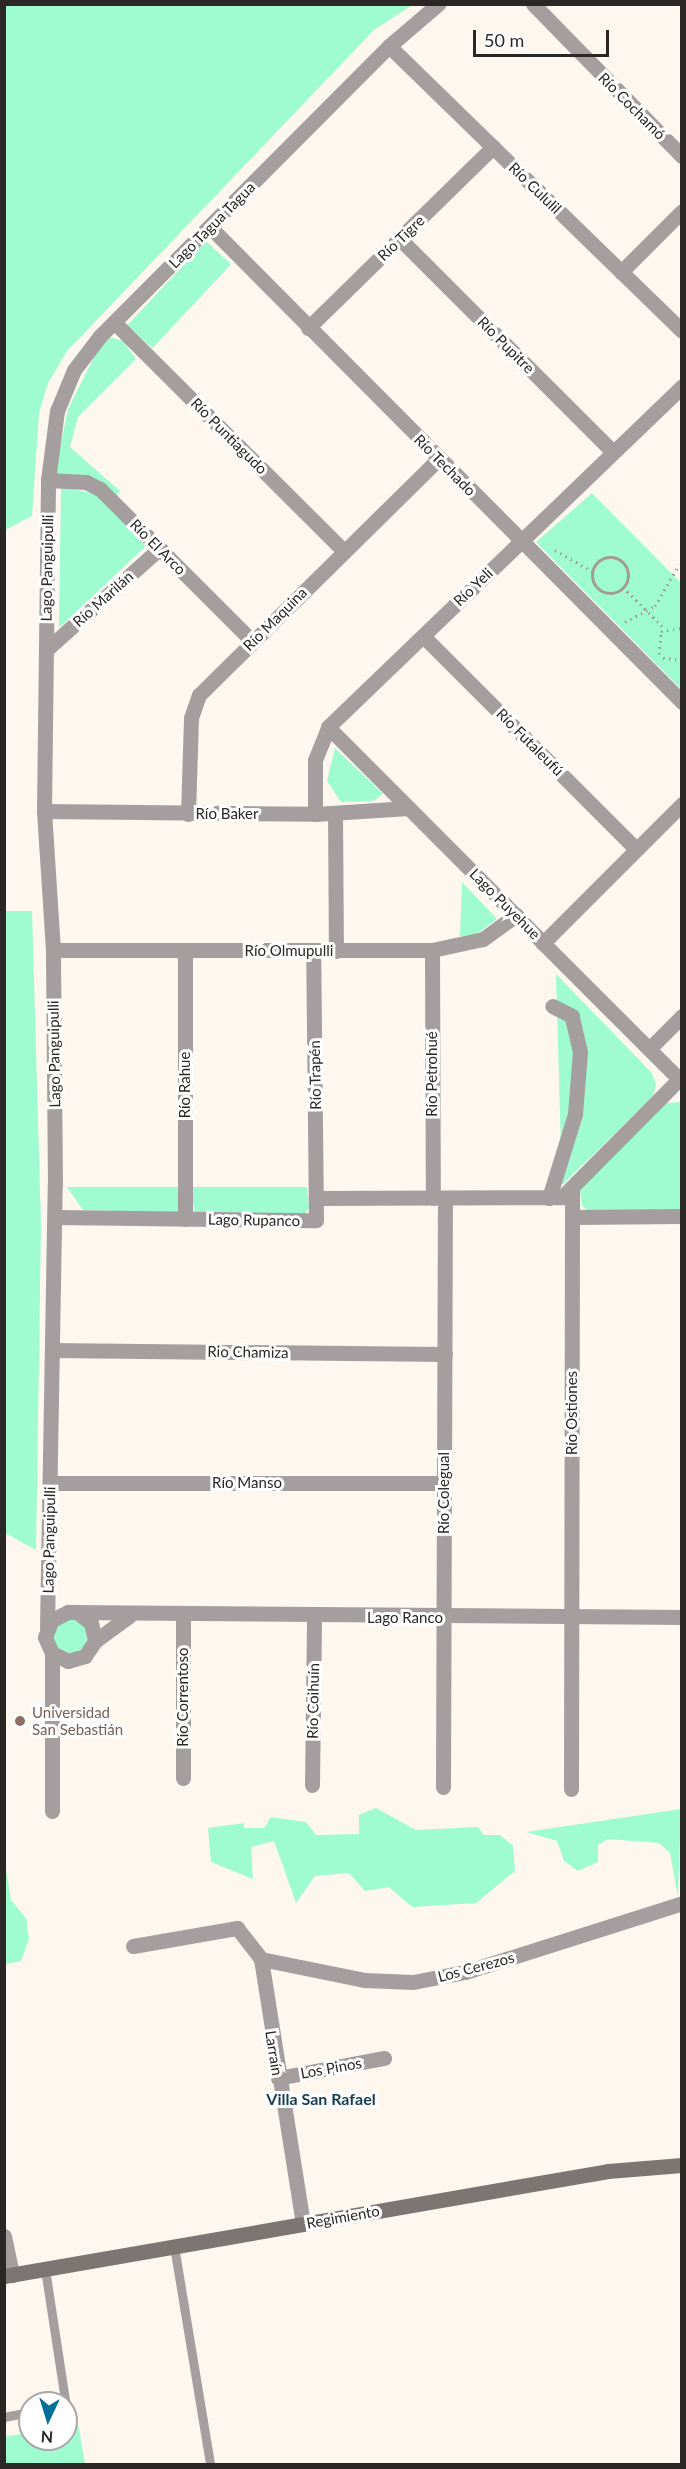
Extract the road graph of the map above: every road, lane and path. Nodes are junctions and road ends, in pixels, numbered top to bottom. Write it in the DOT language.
graph roads {
  1 [pos="438,4"];
  2 [pos="532,4"];
  3 [pos="389,46"];
  4 [pos="493,147"];
  5 [pos="681,156"];
  6 [pos="681,211"];
  7 [pos="210,227"];
  8 [pos="400,238"];
  9 [pos="621,272"];
  10 [pos="114,322"];
  11 [pos="309,328"];
  12 [pos="681,330"];
  13 [pos="681,386"];
  14 [pos="613,452"];
  15 [pos="438,459"];
  16 [pos="48,480"];
  17 [pos="521,541"];
  18 [pos="160,548"];
  19 [pos="343,550"];
  20 [pos="679,565"];
  21 [pos="623,587"];
  22 [pos="649,611"];
  23 [pos="680,627"];
  24 [pos="664,628"];
  25 [pos="609,630"];
  26 [pos="423,636"];
  27 [pos="253,642"];
  28 [pos="46,650"];
  29 [pos="681,660"];
  30 [pos="681,702"];
  31 [pos="328,727"];
  32 [pos="681,804"];
  33 [pos="409,808"];
  34 [pos="44,811"];
  35 [pos="335,813"];
  36 [pos="188,814"];
  37 [pos="315,814"];
  38 [pos="636,849"];
  39 [pos="516,915"];
  40 [pos="543,943"];
  41 [pos="53,950"];
  42 [pos="432,950"];
  43 [pos="336,951"];
  44 [pos="185,952"];
  45 [pos="313,952"];
  46 [pos="552,1006"];
  47 [pos="681,1016"];
  48 [pos="649,1049"];
  49 [pos="680,1081"];
  50 [pos="572,1191"];
  51 [pos="316,1198"];
  52 [pos="439,1198"];
  53 [pos="549,1198"];
  54 [pos="572,1216"];
  55 [pos="681,1216"];
  56 [pos="55,1217"];
  57 [pos="185,1219"];
  58 [pos="52,1350"];
  59 [pos="445,1354"];
  60 [pos="50,1483"];
  61 [pos="444,1483"];
  62 [pos="77,1612"];
  63 [pos="129,1616"];
  64 [pos="183,1616"];
  65 [pos="314,1617"];
  66 [pos="681,1617"];
  67 [pos="444,1618"];
  68 [pos="573,1618"];
  69 [pos="47,1628"];
  70 [pos="95,1641"];
  71 [pos="52,1653"];
  72 [pos="183,1778"];
  73 [pos="312,1785"];
  74 [pos="443,1787"];
  75 [pos="571,1789"];
  76 [pos="52,1811"];
  77 [pos="681,1904"];
  78 [pos="134,1946"];
  79 [pos="263,1958"];
  80 [pos="384,2058"];
  81 [pos="278,2078"];
  82 [pos="681,2165"];
  83 [pos="303,2224"];
  84 [pos="4,2236"];
  85 [pos="174,2246"];
  86 [pos="45,2269"];
  87 [pos="8,2276"];
  88 [pos="64,2391"];
  89 [pos="210,2464"];
  1 -- 3 [label="street, Lago Tagua Tagua"];
  2 -- 5 [label="street, Río Cochamó"];
  3 -- 4 [label="street, Río Cululil"];
  3 -- 7 [label="street, Lago Tagua Tagua"];
  4 -- 8 [label="street, Río Tigre"];
  4 -- 9 [label="street, Río Cululil"];
  6 -- 9 [label="street"];
  7 -- 10 [label="street, Lago Tagua Tagua"];
  7 -- 11 [label="street, Río Techado"];
  8 -- 11 [label="street, Río Tigre"];
  8 -- 14 [label="street, Río Pupitre"];
  9 -- 12 [label="street, Río Cululil"];
  10 -- 16 [label="street, Lago Tagua Tagua"];
  10 -- 19 [label="street, Río Puntiagudo"];
  11 -- 15 [label="street, Río Techado"];
  13 -- 14 [label="street, Río Yeli"];
  14 -- 17 [label="street, Río Yeli"];
  15 -- 17 [label="street, Río Techado"];
  15 -- 19 [label="street, Río Maquina"];
  16 -- 18 [label="street, Río El Arco"];
  16 -- 28 [label="street, Lago Panguipulli"];
  17 -- 25 [label="street, Río Techado"];
  17 -- 26 [label="street, Río Yeli"];
  18 -- 27 [label="street, Río El Arco"];
  18 -- 28 [label="street, Río Marilán"];
  19 -- 27 [label="street, Río Maquina"];
  20 -- 22 [label="path"];
  21 -- 21 [label="path"];
  21 -- 22 [label="path"];
  22 -- 24 [label="path"];
  22 -- 25 [label="path"];
  23 -- 24 [label="path"];
  24 -- 29 [label="path"];
  25 -- 30 [label="street, Río Techado"];
  26 -- 31 [label="street, Río Yeli"];
  26 -- 38 [label="street, Río Futaleufú"];
  27 -- 36 [label="street, Río Maquina"];
  28 -- 34 [label="street, Lago Panguipulli"];
  31 -- 33 [label="street, Lago Puyehue"];
  31 -- 37 [label="street, Río Yeli"];
  32 -- 38 [label="street"];
  33 -- 35 [label="street, Río Baker"];
  33 -- 39 [label="street, Lago Puyehue"];
  34 -- 36 [label="street, Río Baker"];
  34 -- 41 [label="street, Lago Panguipulli"];
  35 -- 37 [label="street, Río Baker"];
  35 -- 43 [label="street"];
  36 -- 37 [label="street, Río Baker"];
  38 -- 40 [label="street"];
  39 -- 40 [label="street, Lago Puyehue"];
  39 -- 42 [label="street, Río Olmupulli"];
  40 -- 48 [label="street, Lago Puyehue"];
  41 -- 44 [label="street, Río Olmupulli"];
  41 -- 56 [label="street, Lago Panguipulli"];
  42 -- 43 [label="street, Río Olmupulli"];
  42 -- 52 [label="street, Río Petrohué"];
  43 -- 45 [label="street, Río Olmupulli"];
  44 -- 45 [label="street, Río Olmupulli"];
  44 -- 57 [label="street, Río Rahue"];
  45 -- 51 [label="street, Río Trapén"];
  46 -- 53 [label="street"];
  47 -- 48 [label="street"];
  48 -- 49 [label="street, Lago Puyehue"];
  49 -- 50 [label="street"];
  50 -- 53 [label="street, Lago Rupanco"];
  50 -- 54 [label="street, Río Ostiones"];
  51 -- 52 [label="street, Lago Rupanco"];
  51 -- 57 [label="street, Lago Rupanco"];
  52 -- 53 [label="street, Lago Rupanco"];
  52 -- 59 [label="street, Río Colegual"];
  54 -- 55 [label="street"];
  54 -- 68 [label="street, Río Ostiones"];
  56 -- 57 [label="street, Lago Rupanco"];
  56 -- 58 [label="street, Lago Panguipulli"];
  58 -- 59 [label="street, Rio Chamiza"];
  58 -- 60 [label="street, Lago Panguipulli"];
  59 -- 61 [label="street, Río Colegual"];
  60 -- 61 [label="street, Río Manso"];
  60 -- 69 [label="street, Lago Panguipulli"];
  61 -- 67 [label="street, Río Colegual"];
  62 -- 63 [label="street, Lago Ranco"];
  62 -- 69 [label="street"];
  62 -- 70 [label="street"];
  63 -- 64 [label="street, Lago Ranco"];
  63 -- 70 [label="street"];
  64 -- 65 [label="street, Lago Ranco"];
  64 -- 72 [label="street, Río Correntoso"];
  65 -- 67 [label="street, Lago Ranco"];
  65 -- 73 [label="street, Río Coihuín"];
  66 -- 68 [label="street, Lago Ranco"];
  67 -- 68 [label="street, Lago Ranco"];
  67 -- 74 [label="street, Río Colegual"];
  68 -- 75 [label="street, Río Ostiones"];
  69 -- 71 [label="street"];
  70 -- 71 [label="street"];
  71 -- 76 [label="street"];
  77 -- 79 [label="street, Los Cerezos"];
  78 -- 79 [label="street"];
  79 -- 81 [label="street, Larraín"];
  80 -- 81 [label="street, Los Pinos"];
  81 -- 83 [label="street, Larraín"];
  82 -- 83 [label="main road, Regimiento"];
  83 -- 85 [label="main road, Regimiento"];
  84 -- 87 [label="street"];
  85 -- 86 [label="main road, Regimiento"];
  85 -- 89 [label="lane"];
  86 -- 87 [label="main road, Regimiento"];
  86 -- 88 [label="lane"];
}
